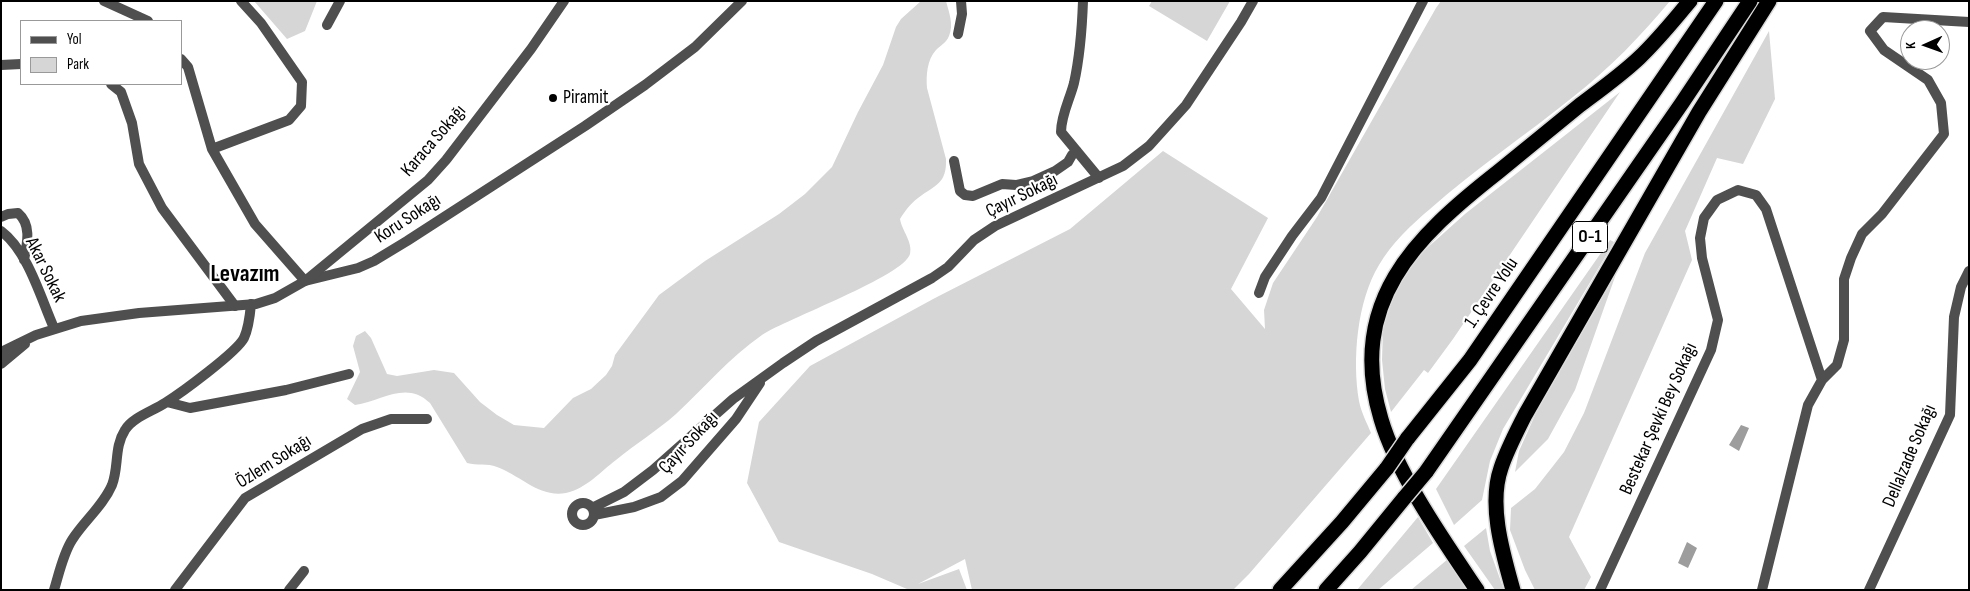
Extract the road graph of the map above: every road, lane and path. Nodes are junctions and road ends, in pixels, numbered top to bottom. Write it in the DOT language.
graph roads {
  1 [pos="104,1"];
  2 [pos="240,1"];
  3 [pos="340,1"];
  4 [pos="564,1"];
  5 [pos="742,1"];
  6 [pos="961,1"];
  7 [pos="1084,1"];
  8 [pos="1253,1"];
  9 [pos="1423,1"];
  10 [pos="1690,1"];
  11 [pos="1716,1"];
  12 [pos="1750,1"];
  13 [pos="1768,1"];
  14 [pos="146,20"];
  15 [pos="1969,22"];
  16 [pos="327,25"];
  17 [pos="958,34"];
  18 [pos="182,60"];
  19 [pos="20,64"];
  20 [pos="1,65"];
  21 [pos="112,85"];
  22 [pos="212,149"];
  23 [pos="1077,151"];
  24 [pos="954,162"];
  25 [pos="1099,178"];
  26 [pos="1,218"];
  27 [pos="1,231"];
  28 [pos="24,260"];
  29 [pos="1969,272"];
  30 [pos="305,281"];
  31 [pos="1259,293"];
  32 [pos="251,304"];
  33 [pos="235,306"];
  34 [pos="54,328"];
  35 [pos="36,335"];
  36 [pos="1,352"];
  37 [pos="1,364"];
  38 [pos="350,374"];
  39 [pos="763,378"];
  40 [pos="1822,380"];
  41 [pos="167,402"];
  42 [pos="427,419"];
  43 [pos="304,571"];
  44 [pos="54,590"];
  45 [pos="176,590"];
  46 [pos="288,590"];
  47 [pos="1280,590"];
  48 [pos="1326,590"];
  49 [pos="1477,590"];
  50 [pos="1513,590"];
  51 [pos="1600,590"];
  52 [pos="1762,590"];
  53 [pos="1869,590"];
  1 -- 14 [label="street"];
  2 -- 22 [label="street"];
  3 -- 16 [label="street"];
  4 -- 30 [label="street, Karaca Sokağı"];
  5 -- 30 [label="street, Koru Sokağı"];
  6 -- 17 [label="street"];
  7 -- 23 [label="street"];
  8 -- 25 [label="street, Çayır Sokağı"];
  9 -- 31 [label="street"];
  10 -- 49 [label="highway"];
  11 -- 47 [label="highway, 1. Çevre Yolu / O-1, bridge"];
  12 -- 48 [label="highway, O-1, bridge"];
  13 -- 50 [label="highway"];
  15 -- 40 [label="street"];
  18 -- 22 [label="street"];
  19 -- 20 [label="street"];
  21 -- 33 [label="street"];
  22 -- 30 [label="street"];
  23 -- 24 [label="street"];
  23 -- 25 [label="street"];
  25 -- 39 [label="street, Çayır Sokağı"];
  26 -- 28 [label="street"];
  27 -- 28 [label="street, Akar Sokak"];
  28 -- 34 [label="street, Akar Sokak"];
  29 -- 53 [label="street, Dellalzade Sokağı"];
  30 -- 32 [label="street, Koru Sokağı"];
  32 -- 33 [label="street, Koru Sokağı"];
  32 -- 41 [label="street"];
  33 -- 34 [label="street, Koru Sokağı"];
  34 -- 35 [label="street, Koru Sokağı"];
  35 -- 36 [label="street, Koru Sokağı"];
  35 -- 37 [label="street, Koru Sokağı"];
  38 -- 41 [label="street"];
  39 -- 39 [label="street, Çayır Sokağı"];
  40 -- 51 [label="street, Bestekar Şevki Bey Sokağı"];
  40 -- 52 [label="street"];
  41 -- 44 [label="street"];
  42 -- 45 [label="street, Özlem Sokağı"];
  43 -- 46 [label="street"];
}
